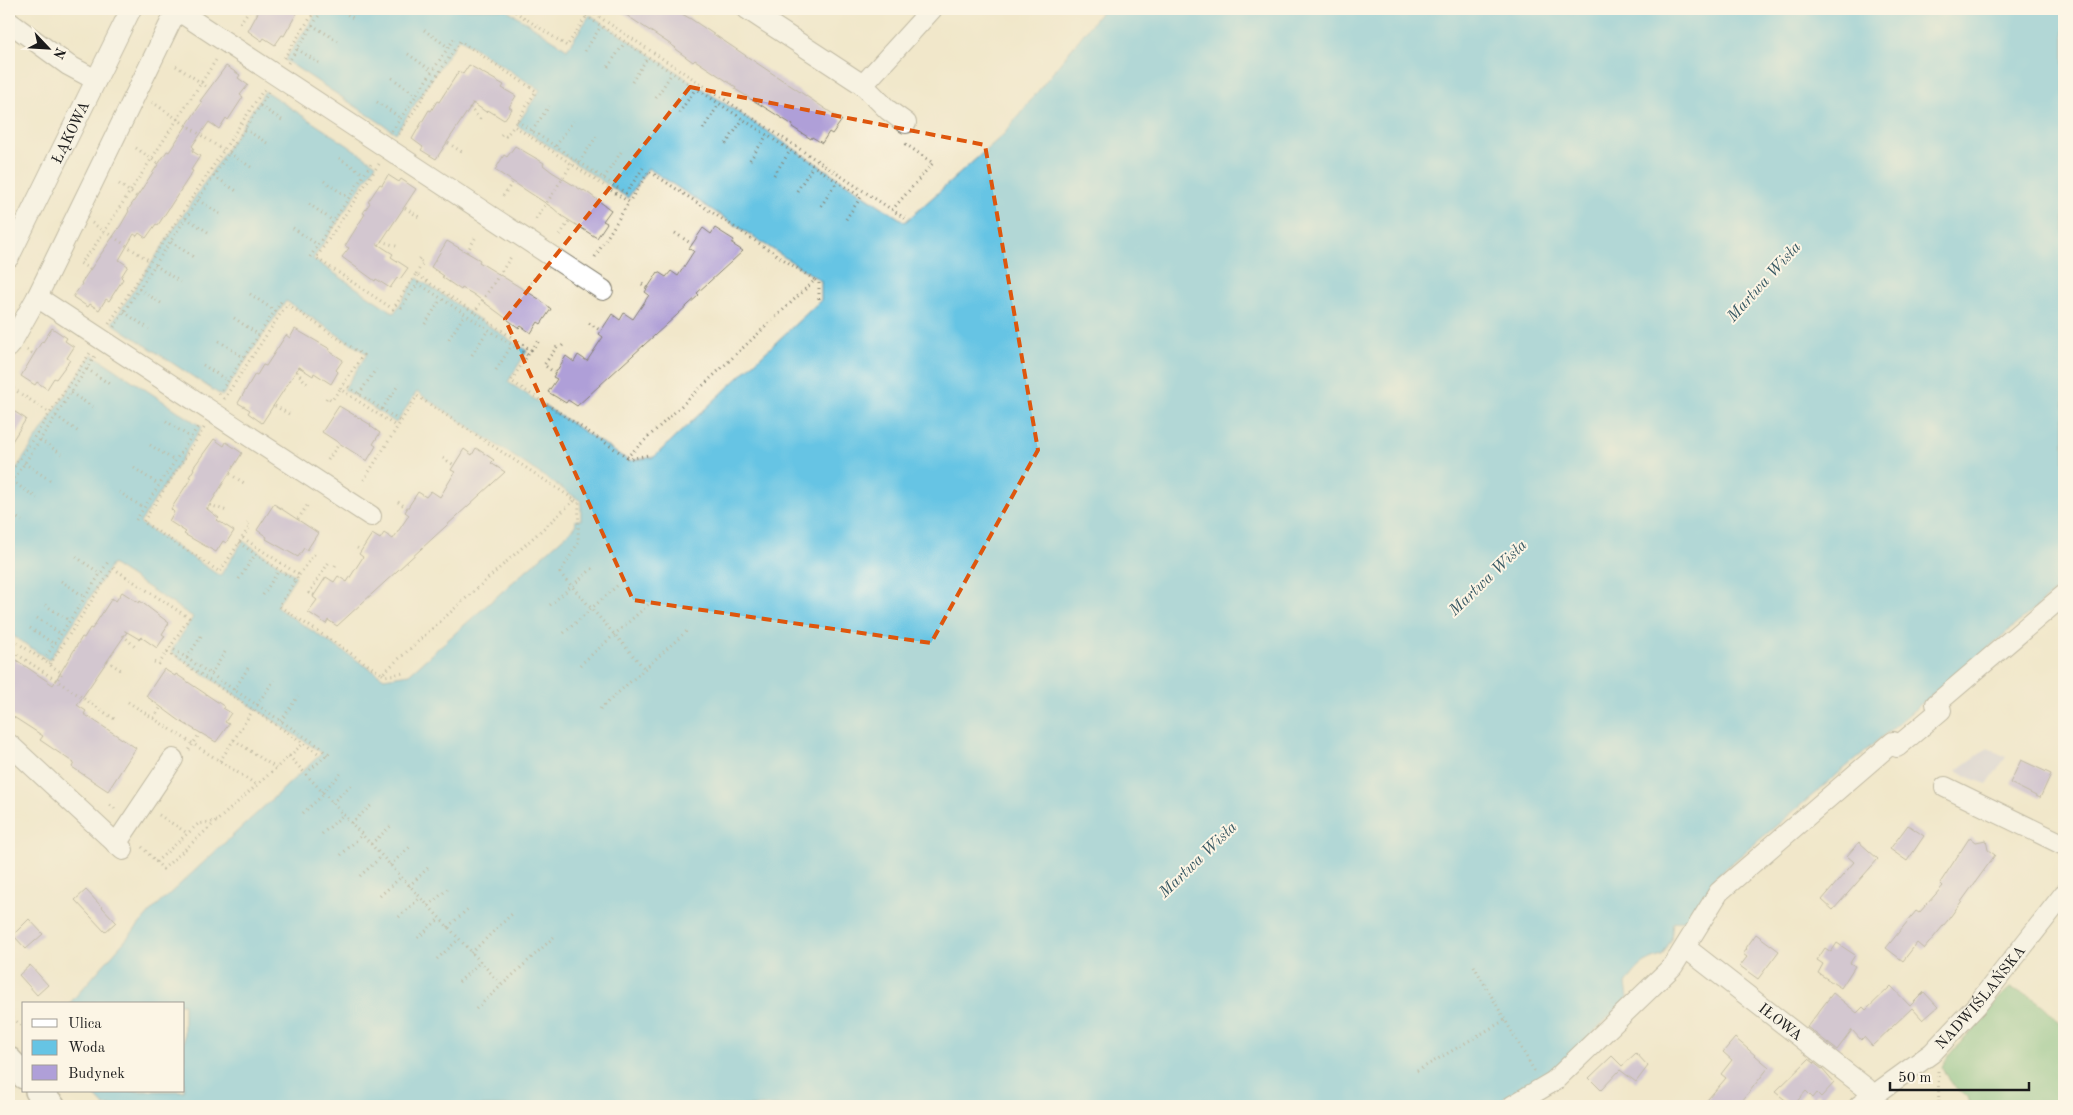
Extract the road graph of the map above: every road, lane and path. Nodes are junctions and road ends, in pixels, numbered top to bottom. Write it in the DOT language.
graph roads {
  1 [pos="131,9"];
  2 [pos="177,9"];
  3 [pos="251,9"];
  4 [pos="316,9"];
  5 [pos="323,9"];
  6 [pos="339,9"];
  7 [pos="511,9"];
  8 [pos="747,9"];
  9 [pos="932,9"];
  10 [pos="590,10"];
  11 [pos="258,13"];
  12 [pos="587,17"];
  13 [pos="354,18"];
  14 [pos="9,22"];
  15 [pos="240,24"];
  16 [pos="312,25"];
  17 [pos="600,25"];
  18 [pos="424,30"];
  19 [pos="456,36"];
  20 [pos="338,41"];
  21 [pos="625,42"];
  22 [pos="294,43"];
  23 [pos="448,47"];
  24 [pos="222,50"];
  25 [pos="296,50"];
  26 [pos="585,51"];
  27 [pos="408,54"];
  28 [pos="648,57"];
  29 [pos="288,62"];
  30 [pos="176,66"];
  31 [pos="322,66"];
  32 [pos="608,67"];
  33 [pos="432,71"];
  34 [pos="672,73"];
  35 [pos="392,78"];
  36 [pos="96,80"];
  37 [pos="632,82"];
  38 [pos="201,83"];
  39 [pos="863,85"];
  40 [pos="209,88"];
  41 [pos="696,88"];
  42 [pos="136,92"];
  43 [pos="269,93"];
  44 [pos="416,95"];
  45 [pos="656,98"];
  46 [pos="376,102"];
  47 [pos="473,103"];
  48 [pos="254,104"];
  49 [pos="719,104"];
  50 [pos="261,105"];
  51 [pos="549,106"];
  52 [pos="680,113"];
  53 [pos="177,119"];
  54 [pos="400,119"];
  55 [pos="408,119"];
  56 [pos="743,119"];
  57 [pos="482,121"];
  58 [pos="573,121"];
  59 [pos="285,122"];
  60 [pos="518,122"];
  61 [pos="514,126"];
  62 [pos="245,129"];
  63 [pos="703,129"];
  64 [pos="392,130"];
  65 [pos="531,130"];
  66 [pos="904,132"];
  67 [pos="767,135"];
  68 [pos="501,136"];
  69 [pos="597,136"];
  70 [pos="448,142"];
  71 [pos="726,144"];
  72 [pos="270,146"];
  73 [pos="556,146"];
  74 [pos="136,148"];
  75 [pos="223,150"];
  76 [pos="790,151"];
  77 [pos="462,152"];
  78 [pos="621,152"];
  79 [pos="229,153"];
  80 [pos="152,158"];
  81 [pos="340,158"];
  82 [pos="750,160"];
  83 [pos="372,162"];
  84 [pos="579,162"];
  85 [pos="159,164"];
  86 [pos="572,164"];
  87 [pos="814,166"];
  88 [pos="644,168"];
  89 [pos="254,169"];
  90 [pos="365,173"];
  91 [pos="774,175"];
  92 [pos="214,176"];
  93 [pos="370,177"];
  94 [pos="604,178"];
  95 [pos="324,181"];
  96 [pos="837,181"];
  97 [pos="512,183"];
  98 [pos="119,184"];
  99 [pos="797,191"];
  100 [pos="130,192"];
  101 [pos="238,192"];
  102 [pos="630,195"];
  103 [pos="503,196"];
  104 [pos="137,197"];
  105 [pos="349,198"];
  106 [pos="198,200"];
  107 [pos="629,202"];
  108 [pos="309,204"];
  109 [pos="821,206"];
  110 [pos="405,208"];
  111 [pos="892,210"];
  112 [pos="77,214"];
  113 [pos="223,216"];
  114 [pos="419,217"];
  115 [pos="186,218"];
  116 [pos="536,219"];
  117 [pos="906,219"];
  118 [pos="333,221"];
  119 [pos="569,221"];
  120 [pos="844,222"];
  121 [pos="293,228"];
  122 [pos="104,231"];
  123 [pos="675,233"];
  124 [pos="211,234"];
  125 [pos="560,234"];
  126 [pos="478,235"];
  127 [pos="170,242"];
  128 [pos="692,244"];
  129 [pos="318,245"];
  130 [pos="378,245"];
  131 [pos="399,247"];
  132 [pos="467,252"];
  133 [pos="9,257"];
  134 [pos="310,257"];
  135 [pos="511,257"];
  136 [pos="595,257"];
  137 [pos="195,258"];
  138 [pos="420,258"];
  139 [pos="150,261"];
  140 [pos="155,265"];
  141 [pos="90,269"];
  142 [pos="416,274"];
  143 [pos="536,274"];
  144 [pos="815,280"];
  145 [pos="415,281"];
  146 [pos="180,282"];
  147 [pos="642,284"];
  148 [pos="647,288"];
  149 [pos="139,289"];
  150 [pos="603,290"];
  151 [pos="525,291"];
  152 [pos="250,294"];
  153 [pos="37,297"];
  154 [pos="441,298"];
  155 [pos="819,299"];
  156 [pos="283,300"];
  157 [pos="164,306"];
  158 [pos="401,308"];
  159 [pos="275,311"];
  160 [pos="123,313"];
  161 [pos="474,313"];
  162 [pos="465,314"];
  163 [pos="234,318"];
  164 [pos="589,323"];
  165 [pos="109,324"];
  166 [pos="425,324"];
  167 [pos="115,326"];
  168 [pos="149,329"];
  169 [pos="488,330"];
  170 [pos="601,331"];
  171 [pos="259,335"];
  172 [pos="449,339"];
  173 [pos="218,341"];
  174 [pos="539,341"];
  175 [pos="561,345"];
  176 [pos="513,346"];
  177 [pos="9,347"];
  178 [pos="531,350"];
  179 [pos="91,351"];
  180 [pos="472,355"];
  181 [pos="526,355"];
  182 [pos="95,356"];
  183 [pos="244,358"];
  184 [pos="203,365"];
  185 [pos="300,367"];
  186 [pos="88,368"];
  187 [pos="376,369"];
  188 [pos="496,370"];
  189 [pos="555,373"];
  190 [pos="227,382"];
  191 [pos="308,384"];
  192 [pos="399,384"];
  193 [pos="111,385"];
  194 [pos="345,385"];
  195 [pos="9,386"];
  196 [pos="232,386"];
  197 [pos="340,389"];
  198 [pos="71,393"];
  199 [pos="358,393"];
  200 [pos="219,394"];
  201 [pos="326,399"];
  202 [pos="275,406"];
  203 [pos="96,409"];
  204 [pos="382,409"];
  205 [pos="50,413"];
  206 [pos="289,414"];
  207 [pos="56,416"];
  208 [pos="166,421"];
  209 [pos="400,421"];
  210 [pos="199,425"];
  211 [pos="206,426"];
  212 [pos="397,427"];
  213 [pos="80,432"];
  214 [pos="192,437"];
  215 [pos="40,440"];
  216 [pos="339,444"];
  217 [pos="150,445"];
  218 [pos="648,455"];
  219 [pos="65,456"];
  220 [pos="627,457"];
  221 [pos="443,458"];
  222 [pos="328,460"];
  223 [pos="175,461"];
  224 [pos="24,463"];
  225 [pos="454,465"];
  226 [pos="134,468"];
  227 [pos="230,474"];
  228 [pos="9,475"];
  229 [pos="50,480"];
  230 [pos="12,481"];
  231 [pos="244,483"];
  232 [pos="362,483"];
  233 [pos="160,485"];
  234 [pos="9,487"];
  235 [pos="119,492"];
  236 [pos="38,498"];
  237 [pos="575,500"];
  238 [pos="398,502"];
  239 [pos="309,503"];
  240 [pos="144,508"];
  241 [pos="407,508"];
  242 [pos="207,509"];
  243 [pos="226,511"];
  244 [pos="9,513"];
  245 [pos="371,516"];
  246 [pos="298,519"];
  247 [pos="136,520"];
  248 [pos="22,521"];
  249 [pos="246,522"];
  250 [pos="242,538"];
  251 [pos="240,544"];
  252 [pos="357,548"];
  253 [pos="361,550"];
  254 [pos="254,553"];
  255 [pos="316,553"];
  256 [pos="76,558"];
  257 [pos="108,562"];
  258 [pos="329,562"];
  259 [pos="594,567"];
  260 [pos="281,571"];
  261 [pos="101,574"];
  262 [pos="300,575"];
  263 [pos="239,579"];
  264 [pos="295,580"];
  265 [pos="61,581"];
  266 [pos="619,584"];
  267 [pos="572,586"];
  268 [pos="263,594"];
  269 [pos="314,595"];
  270 [pos="2064,595"];
  271 [pos="85,597"];
  272 [pos="649,604"];
  273 [pos="45,605"];
  274 [pos="550,605"];
  275 [pos="592,609"];
  276 [pos="36,618"];
  277 [pos="70,621"];
  278 [pos="30,628"];
  279 [pos="689,630"];
  280 [pos="126,631"];
  281 [pos="564,633"];
  282 [pos="61,634"];
  283 [pos="203,634"];
  284 [pos="614,634"];
  285 [pos="9,637"];
  286 [pos="53,646"];
  287 [pos="136,648"];
  288 [pos="171,648"];
  289 [pos="9,649"];
  290 [pos="227,649"];
  291 [pos="167,652"];
  292 [pos="185,657"];
  293 [pos="45,659"];
  294 [pos="107,661"];
  295 [pos="154,662"];
  296 [pos="50,664"];
  297 [pos="250,664"];
  298 [pos="580,665"];
  299 [pos="645,669"];
  300 [pos="121,670"];
  301 [pos="404,673"];
  302 [pos="210,674"];
  303 [pos="382,674"];
  304 [pos="274,680"];
  305 [pos="56,681"];
  306 [pos="234,690"];
  307 [pos="298,696"];
  308 [pos="128,702"];
  309 [pos="257,705"];
  310 [pos="161,707"];
  311 [pos="600,709"];
  312 [pos="253,710"];
  313 [pos="154,718"];
  314 [pos="116,720"];
  315 [pos="281,721"];
  316 [pos="234,740"];
  317 [pos="304,743"];
  318 [pos="9,744"];
  319 [pos="318,753"];
  320 [pos="289,756"];
  321 [pos="173,759"];
  322 [pos="220,761"];
  323 [pos="276,768"];
  324 [pos="310,770"];
  325 [pos="344,772"];
  326 [pos="354,783"];
  327 [pos="257,785"];
  328 [pos="1945,787"];
  329 [pos="323,793"];
  330 [pos="332,803"];
  331 [pos="373,804"];
  332 [pos="303,813"];
  333 [pos="157,814"];
  334 [pos="343,814"];
  335 [pos="217,820"];
  336 [pos="351,824"];
  337 [pos="392,825"];
  338 [pos="187,833"];
  339 [pos="322,834"];
  340 [pos="362,835"];
  341 [pos="371,844"];
  342 [pos="2064,844"];
  343 [pos="411,846"];
  344 [pos="341,855"];
  345 [pos="382,856"];
  346 [pos="390,865"];
  347 [pos="430,866"];
  348 [pos="360,876"];
  349 [pos="401,877"];
  350 [pos="409,886"];
  351 [pos="450,887"];
  352 [pos="2064,894"];
  353 [pos="380,896"];
  354 [pos="420,898"];
  355 [pos="428,906"];
  356 [pos="469,908"];
  357 [pos="514,912"];
  358 [pos="399,917"];
  359 [pos="440,918"];
  360 [pos="448,927"];
  361 [pos="556,936"];
  362 [pos="418,938"];
  363 [pos="459,939"];
  364 [pos="1686,948"];
  365 [pos="471,953"];
  366 [pos="437,959"];
  367 [pos="480,962"];
  368 [pos="1474,966"];
  369 [pos="458,982"];
  370 [pos="502,985"];
  371 [pos="476,1009"];
  372 [pos="9,1015"];
  373 [pos="1505,1020"];
  374 [pos="22,1026"];
  375 [pos="9,1060"];
  376 [pos="1938,1068"];
  377 [pos="1417,1071"];
  378 [pos="22,1074"];
  379 [pos="1544,1087"];
  380 [pos="39,1092"];
  381 [pos="1866,1102"];
  382 [pos="52,1106"];
  383 [pos="1512,1106"];
  384 [pos="1939,1106"];
  1 -- 36 [label="street, ŁĄKOWA"];
  2 -- 42 [label="street"];
  2 -- 150 [label="street"];
  3 -- 11 [label="path"];
  3 -- 15 [label="path"];
  4 -- 22 [label="path"];
  5 -- 16 [label="path"];
  6 -- 13 [label="path"];
  7 -- 12 [label="path"];
  8 -- 39 [label="street"];
  9 -- 39 [label="street"];
  10 -- 12 [label="path"];
  10 -- 111 [label="path"];
  12 -- 17 [label="path"];
  14 -- 36 [label="street"];
  16 -- 20 [label="path"];
  16 -- 25 [label="path"];
  17 -- 21 [label="path"];
  17 -- 26 [label="path"];
  18 -- 23 [label="path"];
  19 -- 23 [label="path"];
  21 -- 28 [label="path"];
  21 -- 32 [label="path"];
  23 -- 33 [label="path"];
  24 -- 38 [label="path"];
  25 -- 29 [label="path"];
  25 -- 31 [label="path"];
  27 -- 33 [label="path"];
  28 -- 34 [label="path"];
  28 -- 37 [label="path"];
  30 -- 38 [label="path"];
  33 -- 44 [label="path"];
  34 -- 41 [label="path"];
  34 -- 45 [label="path"];
  35 -- 44 [label="path"];
  36 -- 133 [label="street, ŁĄKOWA"];
  38 -- 40 [label="path"];
  38 -- 53 [label="path"];
  39 -- 66 [label="street"];
  41 -- 49 [label="path"];
  41 -- 52 [label="path"];
  42 -- 53 [label="path"];
  42 -- 112 [label="street"];
  43 -- 50 [label="path"];
  44 -- 54 [label="path"];
  46 -- 54 [label="path"];
  47 -- 57 [label="path"];
  48 -- 75 [label="path"];
  49 -- 56 [label="path"];
  49 -- 63 [label="path"];
  50 -- 59 [label="path"];
  50 -- 62 [label="path"];
  51 -- 65 [label="path"];
  53 -- 75 [label="path"];
  53 -- 80 [label="path"];
  54 -- 64 [label="path"];
  55 -- 60 [label="path"];
  56 -- 67 [label="path"];
  56 -- 71 [label="path"];
  58 -- 73 [label="path"];
  60 -- 61 [label="path"];
  60 -- 65 [label="path"];
  61 -- 68 [label="path"];
  61 -- 86 [label="path"];
  62 -- 72 [label="path"];
  62 -- 79 [label="path"];
  65 -- 73 [label="path"];
  66 -- 111 [label="path"];
  67 -- 76 [label="path"];
  67 -- 82 [label="path"];
  69 -- 84 [label="path"];
  70 -- 77 [label="path"];
  73 -- 84 [label="path"];
  74 -- 80 [label="path"];
  75 -- 139 [label="path"];
  76 -- 87 [label="path"];
  76 -- 91 [label="path"];
  78 -- 94 [label="path"];
  79 -- 89 [label="path"];
  79 -- 92 [label="path"];
  80 -- 85 [label="path"];
  80 -- 100 [label="path"];
  81 -- 90 [label="path"];
  83 -- 90 [label="path"];
  84 -- 94 [label="path"];
  86 -- 107 [label="path"];
  86 -- 116 [label="path"];
  87 -- 96 [label="path"];
  87 -- 99 [label="path"];
  88 -- 102 [label="path"];
  90 -- 105 [label="path"];
  92 -- 101 [label="path"];
  92 -- 106 [label="path"];
  93 -- 145 [label="path"];
  94 -- 102 [label="path"];
  95 -- 105 [label="path"];
  96 -- 109 [label="path"];
  96 -- 120 [label="path"];
  97 -- 103 [label="path"];
  98 -- 100 [label="path"];
  100 -- 104 [label="path"];
  100 -- 122 [label="path"];
  102 -- 107 [label="path"];
  102 -- 144 [label="path"];
  105 -- 118 [label="path"];
  106 -- 113 [label="path"];
  106 -- 115 [label="path"];
  107 -- 136 [label="path"];
  108 -- 118 [label="path"];
  110 -- 114 [label="path"];
  111 -- 117 [label="path"];
  112 -- 122 [label="path"];
  112 -- 153 [label="street"];
  115 -- 124 [label="path"];
  115 -- 127 [label="path"];
  118 -- 129 [label="path"];
  119 -- 125 [label="path"];
  121 -- 129 [label="path"];
  122 -- 139 [label="path"];
  122 -- 141 [label="path"];
  123 -- 128 [label="path"];
  126 -- 132 [label="path"];
  127 -- 137 [label="path"];
  127 -- 140 [label="path"];
  129 -- 134 [label="path"];
  130 -- 131 [label="path"];
  135 -- 161 [label="path"];
  138 -- 142 [label="path"];
  139 -- 165 [label="path"];
  140 -- 146 [label="path"];
  140 -- 149 [label="path"];
  142 -- 145 [label="path"];
  142 -- 161 [label="path"];
  143 -- 151 [label="path"];
  144 -- 155 [label="path"];
  144 -- 220 [label="path"];
  145 -- 154 [label="path"];
  145 -- 158 [label="path"];
  147 -- 148 [label="path"];
  149 -- 157 [label="path"];
  149 -- 160 [label="path"];
  152 -- 159 [label="path"];
  153 -- 177 [label="street"];
  153 -- 245 [label="street"];
  154 -- 162 [label="path"];
  154 -- 166 [label="path"];
  156 -- 159 [label="path"];
  159 -- 171 [label="path"];
  160 -- 167 [label="path"];
  160 -- 168 [label="path"];
  161 -- 178 [label="path"];
  162 -- 169 [label="path"];
  162 -- 172 [label="path"];
  163 -- 171 [label="path"];
  164 -- 170 [label="path"];
  169 -- 176 [label="path"];
  169 -- 180 [label="path"];
  171 -- 183 [label="path"];
  173 -- 183 [label="path"];
  174 -- 178 [label="path"];
  175 -- 189 [label="path"];
  176 -- 181 [label="path"];
  176 -- 188 [label="path"];
  178 -- 181 [label="path"];
  179 -- 205 [label="path"];
  181 -- 220 [label="path"];
  182 -- 186 [label="path"];
  183 -- 190 [label="path"];
  184 -- 190 [label="path"];
  185 -- 191 [label="path"];
  186 -- 193 [label="path"];
  186 -- 198 [label="path"];
  187 -- 199 [label="path"];
  190 -- 200 [label="path"];
  192 -- 204 [label="path"];
  194 -- 196 [label="path"];
  194 -- 197 [label="path"];
  194 -- 199 [label="path"];
  195 -- 205 [label="path"];
  197 -- 201 [label="path"];
  197 -- 212 [label="path"];
  198 -- 203 [label="path"];
  198 -- 207 [label="path"];
  199 -- 204 [label="path"];
  202 -- 206 [label="path"];
  204 -- 209 [label="path"];
  205 -- 228 [label="path"];
  207 -- 213 [label="path"];
  207 -- 215 [label="path"];
  208 -- 214 [label="path"];
  209 -- 212 [label="path"];
  209 -- 237 [label="path"];
  210 -- 214 [label="path"];
  211 -- 251 [label="path"];
  212 -- 232 [label="path"];
  214 -- 223 [label="path"];
  215 -- 219 [label="path"];
  215 -- 224 [label="path"];
  216 -- 222 [label="path"];
  217 -- 223 [label="path"];
  218 -- 220 [label="path"];
  221 -- 225 [label="path"];
  223 -- 233 [label="path"];
  224 -- 229 [label="path"];
  224 -- 230 [label="path"];
  226 -- 233 [label="path"];
  227 -- 231 [label="path"];
  230 -- 234 [label="path"];
  230 -- 236 [label="path"];
  233 -- 240 [label="path"];
  235 -- 240 [label="path"];
  237 -- 267 [label="path"];
  237 -- 303 [label="path"];
  238 -- 241 [label="path"];
  239 -- 246 [label="path"];
  240 -- 247 [label="path"];
  242 -- 243 [label="path"];
  244 -- 248 [label="path"];
  249 -- 250 [label="path"];
  250 -- 251 [label="path"];
  250 -- 262 [label="path"];
  251 -- 254 [label="path"];
  252 -- 253 [label="path"];
  254 -- 260 [label="path"];
  254 -- 263 [label="path"];
  255 -- 262 [label="path"];
  256 -- 261 [label="path"];
  257 -- 261 [label="path"];
  258 -- 269 [label="path"];
  259 -- 267 [label="path"];
  260 -- 264 [label="path"];
  260 -- 268 [label="path"];
  261 -- 271 [label="path"];
  262 -- 264 [label="path"];
  264 -- 303 [label="path"];
  265 -- 271 [label="path"];
  266 -- 275 [label="path"];
  267 -- 274 [label="path"];
  267 -- 275 [label="path"];
  270 -- 364 [label="street"];
  271 -- 277 [label="path"];
  272 -- 284 [label="path"];
  273 -- 277 [label="path"];
  275 -- 281 [label="path"];
  275 -- 284 [label="path"];
  276 -- 282 [label="path"];
  277 -- 282 [label="path"];
  278 -- 286 [label="path"];
  279 -- 299 [label="path"];
  280 -- 287 [label="path"];
  282 -- 286 [label="path"];
  283 -- 292 [label="path"];
  284 -- 298 [label="path"];
  284 -- 299 [label="path"];
  285 -- 293 [label="path"];
  286 -- 293 [label="path"];
  288 -- 291 [label="path"];
  288 -- 292 [label="path"];
  288 -- 296 [label="path"];
  289 -- 305 [label="path"];
  290 -- 302 [label="path"];
  291 -- 295 [label="path"];
  291 -- 312 [label="path"];
  292 -- 302 [label="path"];
  293 -- 296 [label="path"];
  294 -- 300 [label="path"];
  296 -- 305 [label="path"];
  297 -- 306 [label="path"];
  299 -- 311 [label="path"];
  301 -- 303 [label="path"];
  302 -- 306 [label="path"];
  304 -- 309 [label="path"];
  305 -- 314 [label="path"];
  306 -- 309 [label="path"];
  307 -- 315 [label="path"];
  308 -- 313 [label="path"];
  309 -- 315 [label="path"];
  310 -- 313 [label="path"];
  312 -- 316 [label="path"];
  312 -- 317 [label="path"];
  313 -- 322 [label="path"];
  315 -- 324 [label="path"];
  316 -- 322 [label="path"];
  316 -- 323 [label="path"];
  317 -- 319 [label="path"];
  317 -- 320 [label="path"];
  318 -- 321 [label="street"];
  320 -- 323 [label="path"];
  320 -- 329 [label="path"];
  322 -- 327 [label="path"];
  323 -- 327 [label="path"];
  325 -- 329 [label="path"];
  326 -- 330 [label="path"];
  327 -- 335 [label="path"];
  328 -- 342 [label="street"];
  329 -- 330 [label="path"];
  329 -- 332 [label="path"];
  330 -- 334 [label="path"];
  331 -- 336 [label="path"];
  333 -- 338 [label="path"];
  334 -- 336 [label="path"];
  334 -- 339 [label="path"];
  335 -- 338 [label="path"];
  335 -- 338 [label="path"];
  336 -- 340 [label="path"];
  337 -- 341 [label="path"];
  340 -- 341 [label="path"];
  340 -- 344 [label="path"];
  341 -- 345 [label="path"];
  343 -- 346 [label="path"];
  345 -- 346 [label="path"];
  345 -- 348 [label="path"];
  346 -- 349 [label="path"];
  347 -- 350 [label="path"];
  349 -- 350 [label="path"];
  349 -- 353 [label="path"];
  350 -- 354 [label="path"];
  351 -- 355 [label="path"];
  352 -- 381 [label="street, NADWIŚLAŃSKA"];
  354 -- 355 [label="path"];
  354 -- 358 [label="path"];
  355 -- 359 [label="path"];
  356 -- 360 [label="path"];
  357 -- 365 [label="path"];
  359 -- 360 [label="path"];
  359 -- 362 [label="path"];
  360 -- 363 [label="path"];
  361 -- 370 [label="path"];
  363 -- 365 [label="path"];
  363 -- 366 [label="path"];
  364 -- 379 [label="street"];
  364 -- 381 [label="street, IŁOWA"];
  365 -- 367 [label="path"];
  367 -- 369 [label="path"];
  367 -- 370 [label="path"];
  368 -- 373 [label="path"];
  370 -- 371 [label="path"];
  372 -- 374 [label="path"];
  373 -- 377 [label="path"];
  373 -- 379 [label="path"];
  375 -- 378 [label="main road"];
  376 -- 384 [label="path"];
  379 -- 383 [label="street"];
  380 -- 382 [label="main road"];
}
